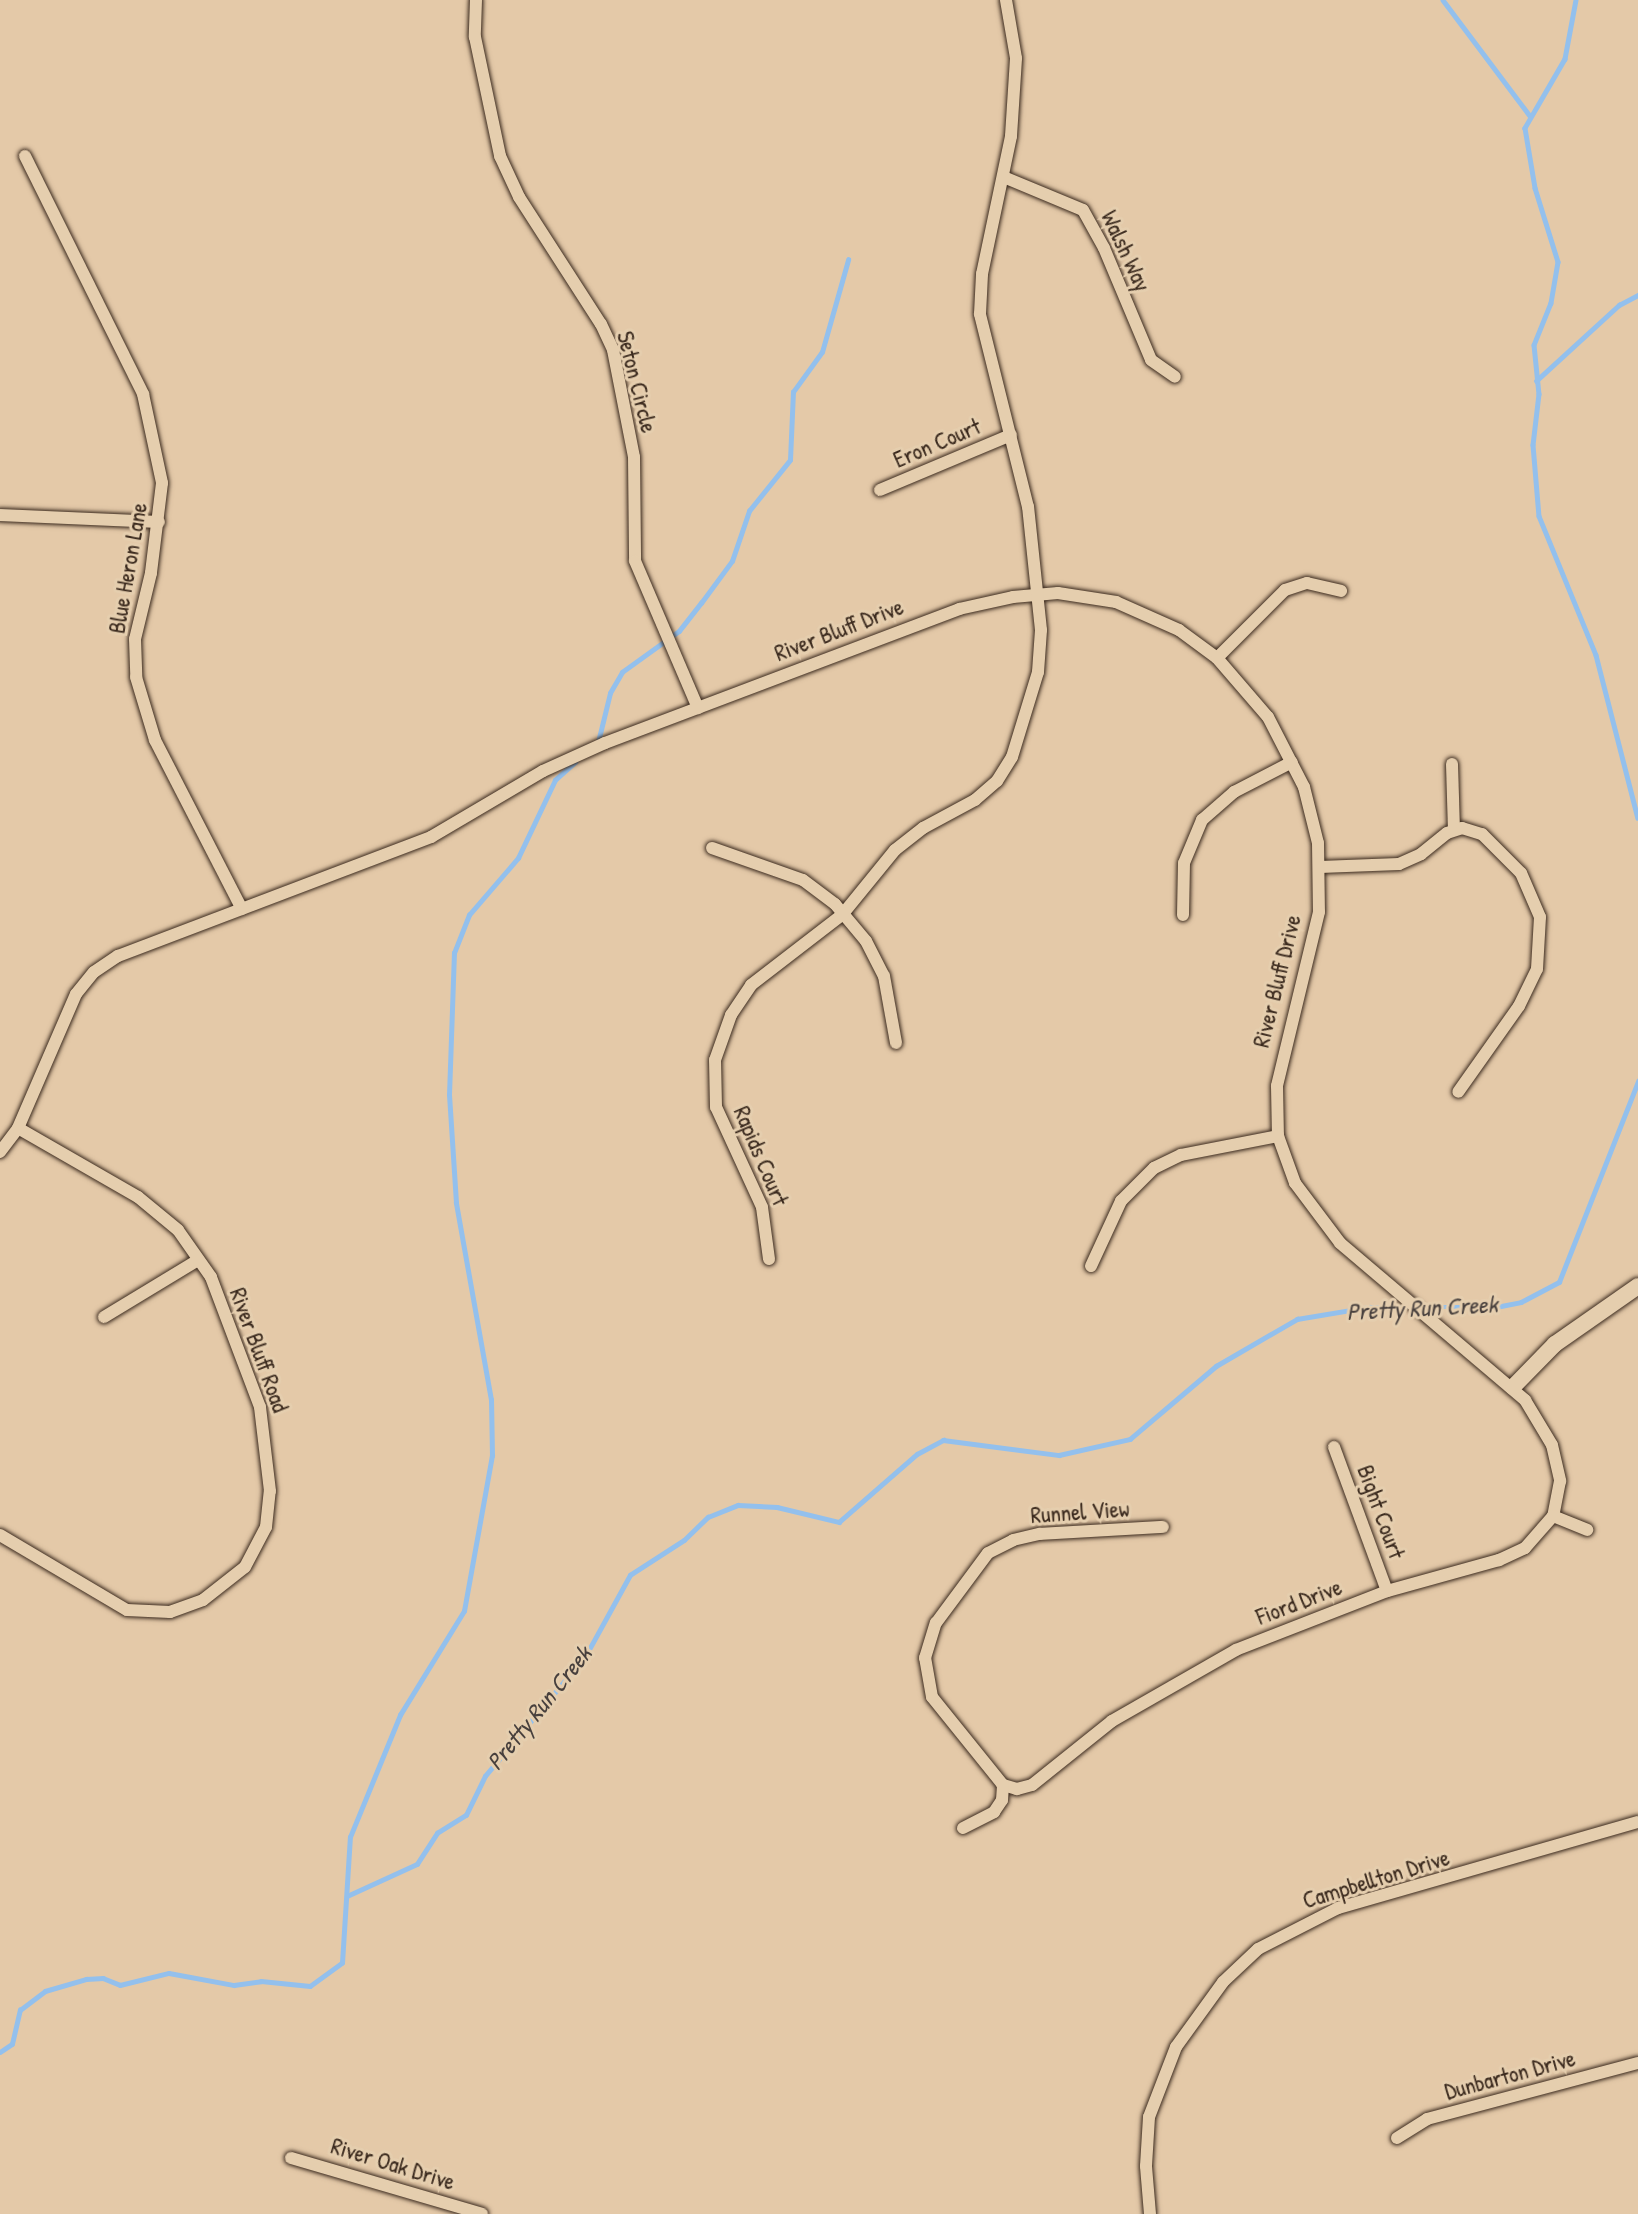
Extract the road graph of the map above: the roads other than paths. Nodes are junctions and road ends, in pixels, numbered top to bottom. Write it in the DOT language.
graph roads {
  1 [pos="476,0"];
  2 [pos="1006,0"];
  3 [pos="25,156"];
  4 [pos="1006,178"];
  5 [pos="1175,377"];
  6 [pos="1012,435"];
  7 [pos="880,490"];
  8 [pos="0,515"];
  9 [pos="159,523"];
  10 [pos="1341,591"];
  11 [pos="1037,595"];
  12 [pos="1217,658"];
  13 [pos="698,708"];
  14 [pos="1292,762"];
  15 [pos="1452,764"];
  16 [pos="1454,830"];
  17 [pos="712,848"];
  18 [pos="1320,867"];
  19 [pos="242,909"];
  20 [pos="842,915"];
  21 [pos="1182,915"];
  22 [pos="896,1043"];
  23 [pos="1458,1092"];
  24 [pos="18,1128"];
  25 [pos="1278,1136"];
  26 [pos="0,1152"];
  27 [pos="769,1259"];
  28 [pos="198,1260"];
  29 [pos="1091,1266"];
  30 [pos="1638,1286"];
  31 [pos="104,1317"];
  32 [pos="1513,1387"];
  33 [pos="1334,1447"];
  34 [pos="1553,1516"];
  35 [pos="1163,1527"];
  36 [pos="1587,1530"];
  37 [pos="0,1535"];
  38 [pos="1387,1591"];
  39 [pos="1003,1785"];
  40 [pos="1638,1822"];
  41 [pos="962,1828"];
  42 [pos="1638,2063"];
  43 [pos="1397,2138"];
  44 [pos="291,2158"];
  45 [pos="482,2214"];
  46 [pos="1150,2214"];
  1 -- 13 [label="street, Seton Circle"];
  2 -- 4 [label="street"];
  3 -- 9 [label="street, Blue Heron Lane"];
  4 -- 5 [label="street, Walsh Way"];
  4 -- 6 [label="street"];
  6 -- 7 [label="street, Eron Court"];
  6 -- 11 [label="street"];
  8 -- 9 [label="street"];
  9 -- 19 [label="street, Blue Heron Lane"];
  10 -- 12 [label="street"];
  11 -- 12 [label="street, River Bluff Drive"];
  11 -- 13 [label="street, River Bluff Drive"];
  11 -- 20 [label="street, Rapids Court"];
  12 -- 14 [label="street, River Bluff Drive"];
  13 -- 19 [label="street, River Bluff Drive"];
  14 -- 18 [label="street, River Bluff Drive"];
  14 -- 21 [label="street"];
  15 -- 16 [label="street"];
  16 -- 18 [label="street"];
  16 -- 23 [label="street"];
  17 -- 20 [label="street"];
  18 -- 25 [label="street, River Bluff Drive"];
  19 -- 24 [label="street"];
  20 -- 22 [label="street"];
  20 -- 27 [label="street, Rapids Court"];
  24 -- 26 [label="street"];
  24 -- 28 [label="street, River Bluff Road"];
  25 -- 29 [label="street"];
  25 -- 32 [label="street, River Bluff Drive"];
  28 -- 31 [label="street"];
  28 -- 37 [label="street, River Bluff Road"];
  30 -- 32 [label="street"];
  32 -- 34 [label="street, Fiord Drive"];
  33 -- 38 [label="street, Bight Court"];
  34 -- 36 [label="street"];
  34 -- 38 [label="street, Fiord Drive"];
  35 -- 39 [label="street, Runnel View"];
  38 -- 39 [label="street, Fiord Drive"];
  39 -- 41 [label="street"];
  40 -- 46 [label="street, Campbellton Drive"];
  42 -- 43 [label="street, Dunbarton Drive"];
  44 -- 45 [label="street, River Oak Drive"];
}
